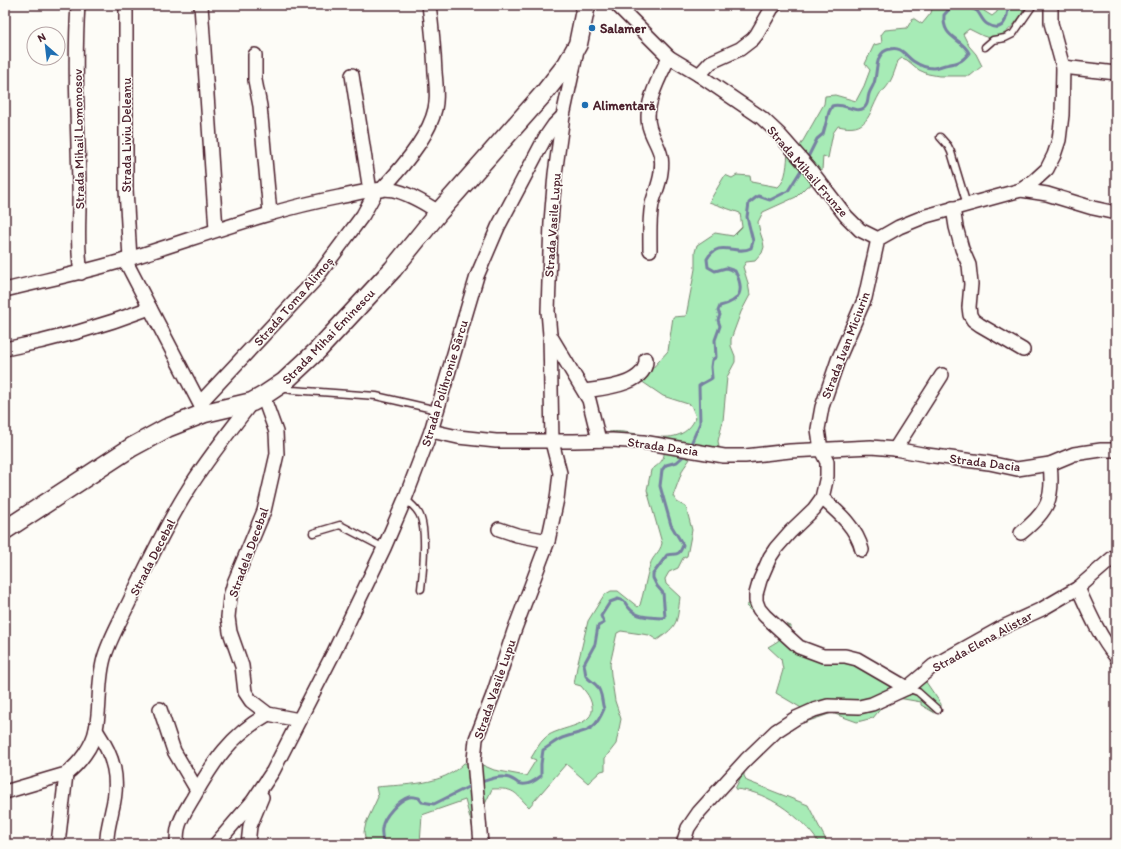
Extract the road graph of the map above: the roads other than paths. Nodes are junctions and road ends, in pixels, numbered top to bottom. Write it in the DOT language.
graph roads {
  1 [pos="78,5"];
  2 [pos="201,5"];
  3 [pos="429,5"];
  4 [pos="586,5"];
  5 [pos="617,5"];
  6 [pos="775,5"];
  7 [pos="1033,5"];
  8 [pos="1051,5"];
  9 [pos="126,11"];
  10 [pos="578,44"];
  11 [pos="985,47"];
  12 [pos="255,54"];
  13 [pos="669,57"];
  14 [pos="1063,67"];
  15 [pos="1116,73"];
  16 [pos="699,75"];
  17 [pos="352,76"];
  18 [pos="564,116"];
  19 [pos="940,137"];
  20 [pos="1047,169"];
  21 [pos="1021,190"];
  22 [pos="375,191"];
  23 [pos="1051,195"];
  24 [pos="967,204"];
  25 [pos="952,208"];
  26 [pos="439,212"];
  27 [pos="1116,213"];
  28 [pos="270,214"];
  29 [pos="216,230"];
  30 [pos="878,239"];
  31 [pos="650,250"];
  32 [pos="127,260"];
  33 [pos="81,273"];
  34 [pos="5,290"];
  35 [pos="150,308"];
  36 [pos="550,335"];
  37 [pos="5,349"];
  38 [pos="1023,350"];
  39 [pos="646,359"];
  40 [pos="942,375"];
  41 [pos="585,391"];
  42 [pos="264,395"];
  43 [pos="202,408"];
  44 [pos="437,410"];
  45 [pos="431,431"];
  46 [pos="598,440"];
  47 [pos="552,442"];
  48 [pos="895,449"];
  49 [pos="821,450"];
  50 [pos="1116,450"];
  51 [pos="1050,464"];
  52 [pos="822,498"];
  53 [pos="405,499"];
  54 [pos="499,529"];
  55 [pos="5,530"];
  56 [pos="313,533"];
  57 [pos="1021,533"];
  58 [pos="548,541"];
  59 [pos="384,548"];
  60 [pos="862,550"];
  61 [pos="1116,555"];
  62 [pos="1078,588"];
  63 [pos="421,589"];
  64 [pos="1116,657"];
  65 [pos="907,688"];
  66 [pos="160,709"];
  67 [pos="938,710"];
  68 [pos="268,714"];
  69 [pos="299,720"];
  70 [pos="96,730"];
  71 [pos="66,774"];
  72 [pos="266,783"];
  73 [pos="197,790"];
  74 [pos="5,792"];
  75 [pos="181,818"];
  76 [pos="58,844"];
  77 [pos="107,844"];
  78 [pos="177,844"];
  79 [pos="186,844"];
  80 [pos="216,844"];
  81 [pos="248,844"];
  82 [pos="481,844"];
  83 [pos="683,844"];
  1 -- 33 [label="street, Strada Mihail Lomonosov"];
  2 -- 29 [label="street"];
  3 -- 22 [label="street, Strada Toma Alimoș"];
  4 -- 10 [label="main road, Strada Mihai Eminescu"];
  5 -- 13 [label="street, Strada Mihail Frunze"];
  6 -- 16 [label="street"];
  7 -- 11 [label="lane"];
  8 -- 14 [label="street"];
  9 -- 32 [label="street, Strada Liviu Deleanu"];
  10 -- 18 [label="street"];
  10 -- 26 [label="main road, Strada Mihai Eminescu"];
  12 -- 28 [label="street"];
  13 -- 16 [label="street, Strada Mihail Frunze"];
  13 -- 31 [label="street"];
  14 -- 15 [label="street"];
  14 -- 20 [label="street"];
  16 -- 30 [label="street, Strada Mihail Frunze"];
  17 -- 22 [label="street"];
  18 -- 36 [label="street, Strada Vasile Lupu"];
  18 -- 44 [label="street, Strada Polihronie Sârcu"];
  19 -- 24 [label="lane"];
  20 -- 21 [label="street"];
  20 -- 23 [label="street"];
  21 -- 23 [label="street"];
  21 -- 24 [label="street"];
  22 -- 26 [label="street"];
  22 -- 28 [label="street"];
  22 -- 43 [label="street, Strada Toma Alimoș"];
  23 -- 27 [label="street"];
  24 -- 25 [label="street"];
  25 -- 30 [label="street"];
  25 -- 38 [label="street"];
  26 -- 42 [label="main road, Strada Mihai Eminescu"];
  28 -- 29 [label="street"];
  29 -- 32 [label="street"];
  30 -- 49 [label="street, Strada Ivan Miciurin"];
  32 -- 33 [label="street"];
  32 -- 35 [label="street"];
  33 -- 34 [label="street"];
  35 -- 37 [label="street"];
  35 -- 43 [label="street"];
  36 -- 41 [label="street, Strada Vasile Lupu"];
  36 -- 47 [label="street, Strada Vasile Lupu"];
  39 -- 41 [label="street"];
  40 -- 48 [label="street"];
  41 -- 46 [label="street, Strada Vasile Lupu"];
  42 -- 43 [label="main road"];
  42 -- 44 [label="lane"];
  42 -- 68 [label="street, Stradela Decebal"];
  42 -- 70 [label="street, Strada Decebal"];
  43 -- 55 [label="main road"];
  44 -- 45 [label="street, Strada Polihronie Sârcu"];
  45 -- 47 [label="street, Strada Dacia"];
  45 -- 53 [label="street, Strada Polihronie Sârcu"];
  46 -- 47 [label="street, Strada Dacia"];
  46 -- 49 [label="street, Strada Dacia"];
  47 -- 58 [label="street, Strada Vasile Lupu"];
  48 -- 49 [label="street, Strada Dacia"];
  48 -- 51 [label="street, Strada Dacia"];
  49 -- 52 [label="street, Strada Ivan Miciurin"];
  50 -- 51 [label="street, Strada Dacia"];
  51 -- 57 [label="street"];
  52 -- 60 [label="street"];
  52 -- 65 [label="street, Strada Ivan Miciurin"];
  53 -- 59 [label="street, Strada Polihronie Sârcu"];
  53 -- 63 [label="lane"];
  54 -- 58 [label="street"];
  56 -- 59 [label="lane"];
  58 -- 82 [label="street, Strada Vasile Lupu"];
  59 -- 69 [label="street, Strada Polihronie Sârcu"];
  61 -- 62 [label="street, Strada Elena Alistar"];
  62 -- 64 [label="street"];
  62 -- 65 [label="street, Strada Elena Alistar"];
  65 -- 67 [label="lane"];
  65 -- 83 [label="street, Strada Elena Alistar"];
  66 -- 73 [label="street"];
  68 -- 69 [label="street"];
  68 -- 73 [label="street"];
  69 -- 72 [label="street, Strada Polihronie Sârcu"];
  70 -- 71 [label="street, Strada Decebal"];
  70 -- 77 [label="street"];
  71 -- 74 [label="street, Strada Decebal"];
  71 -- 76 [label="street"];
  72 -- 80 [label="street, Strada Polihronie Sârcu"];
  72 -- 81 [label="street, Strada Polihronie Sârcu"];
  73 -- 75 [label="street"];
  75 -- 78 [label="street"];
  75 -- 79 [label="street"];
}
